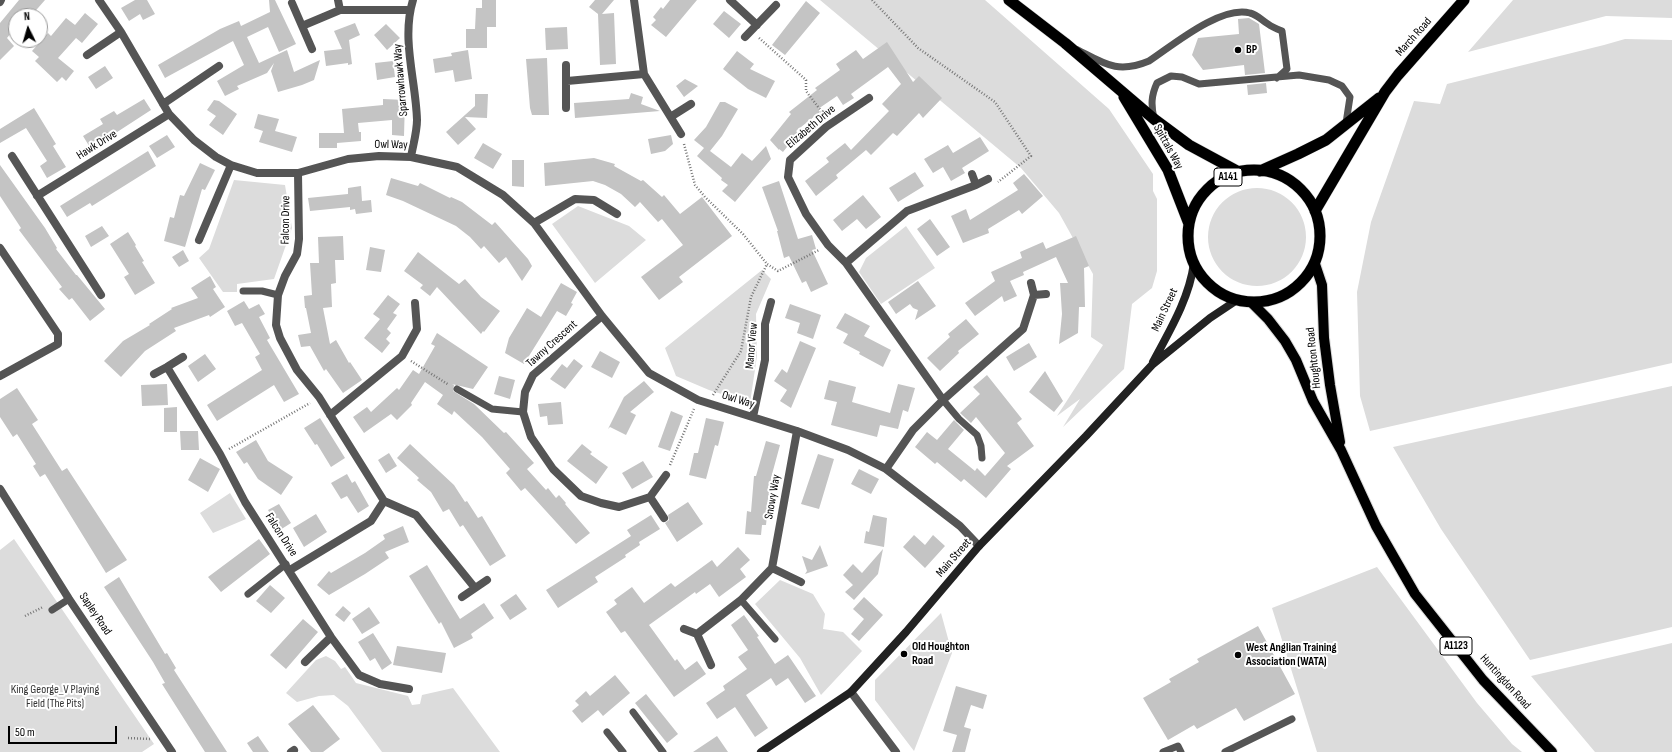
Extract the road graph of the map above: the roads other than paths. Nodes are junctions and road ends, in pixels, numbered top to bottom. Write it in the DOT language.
graph roads {
  1 [pos="100,0"];
  2 [pos="338,0"];
  3 [pos="413,0"];
  4 [pos="634,0"];
  5 [pos="730,0"];
  6 [pos="1009,0"];
  7 [pos="1464,0"];
  8 [pos="292,3"];
  9 [pos="776,5"];
  10 [pos="340,10"];
  11 [pos="410,10"];
  12 [pos="302,26"];
  13 [pos="754,28"];
  14 [pos="121,32"];
  15 [pos="745,37"];
  16 [pos="1065,43"];
  17 [pos="312,49"];
  18 [pos="87,55"];
  19 [pos="566,64"];
  20 [pos="219,66"];
  21 [pos="644,74"];
  22 [pos="1277,78"];
  23 [pos="567,80"];
  24 [pos="1117,86"];
  25 [pos="1386,92"];
  26 [pos="869,98"];
  27 [pos="163,104"];
  28 [pos="691,104"];
  29 [pos="566,108"];
  30 [pos="169,114"];
  31 [pos="672,116"];
  32 [pos="1154,119"];
  33 [pos="1345,126"];
  34 [pos="681,134"];
  35 [pos="12,156"];
  36 [pos="411,157"];
  37 [pos="230,165"];
  38 [pos="1260,171"];
  39 [pos="1240,172"];
  40 [pos="298,173"];
  41 [pos="972,174"];
  42 [pos="988,179"];
  43 [pos="976,185"];
  44 [pos="37,196"];
  45 [pos="1315,211"];
  46 [pos="617,214"];
  47 [pos="534,223"];
  48 [pos="1189,224"];
  49 [pos="199,240"];
  50 [pos="0,248"];
  51 [pos="846,263"];
  52 [pos="1194,263"];
  53 [pos="1315,264"];
  54 [pos="1032,283"];
  55 [pos="243,291"];
  56 [pos="278,294"];
  57 [pos="1046,294"];
  58 [pos="101,295"];
  59 [pos="1034,295"];
  60 [pos="1237,300"];
  61 [pos="771,302"];
  62 [pos="1251,302"];
  63 [pos="415,303"];
  64 [pos="602,316"];
  65 [pos="182,357"];
  66 [pos="1152,365"];
  67 [pos="168,367"];
  68 [pos="154,374"];
  69 [pos="0,376"];
  70 [pos="457,389"];
  71 [pos="943,400"];
  72 [pos="523,412"];
  73 [pos="330,415"];
  74 [pos="753,417"];
  75 [pos="797,431"];
  76 [pos="1341,450"];
  77 [pos="982,458"];
  78 [pos="886,469"];
  79 [pos="666,475"];
  80 [pos="0,489"];
  81 [pos="650,497"];
  82 [pos="384,501"];
  83 [pos="664,518"];
  84 [pos="1376,526"];
  85 [pos="979,546"];
  86 [pos="288,567"];
  87 [pos="772,568"];
  88 [pos="487,580"];
  89 [pos="801,582"];
  90 [pos="475,588"];
  91 [pos="248,594"];
  92 [pos="462,598"];
  93 [pos="69,599"];
  94 [pos="741,600"];
  95 [pos="52,610"];
  96 [pos="684,629"];
  97 [pos="697,634"];
  98 [pos="331,637"];
  99 [pos="775,639"];
  100 [pos="305,662"];
  101 [pos="710,665"];
  102 [pos="409,689"];
  103 [pos="851,692"];
  104 [pos="633,712"];
  105 [pos="1292,719"];
  106 [pos="607,732"];
  107 [pos="172,752"];
  108 [pos="623,752"];
  109 [pos="663,752"];
  110 [pos="761,752"];
  111 [pos="896,752"];
  112 [pos="1163,752"];
  113 [pos="1181,752"];
  114 [pos="1225,752"];
  115 [pos="1552,752"];
  1 -- 14 [label="street, Owl Way"];
  2 -- 10 [label="street"];
  3 -- 11 [label="street, Sparrowhawk Way"];
  4 -- 21 [label="street"];
  5 -- 13 [label="street"];
  6 -- 16 [label="highway, Spittals Way / A141"];
  7 -- 25 [label="highway, March Road / A141"];
  8 -- 12 [label="street"];
  9 -- 13 [label="street"];
  10 -- 11 [label="street"];
  10 -- 12 [label="street"];
  11 -- 36 [label="street, Sparrowhawk Way"];
  12 -- 17 [label="street"];
  13 -- 15 [label="street"];
  14 -- 18 [label="street"];
  14 -- 27 [label="street, Owl Way"];
  16 -- 22 [label="lane"];
  16 -- 24 [label="highway, Spittals Way / A141"];
  19 -- 23 [label="street"];
  20 -- 27 [label="street"];
  21 -- 23 [label="street"];
  21 -- 31 [label="street"];
  22 -- 32 [label="lane"];
  22 -- 33 [label="lane"];
  23 -- 29 [label="street"];
  24 -- 32 [label="highway, Spittals Way / A141"];
  24 -- 48 [label="highway, Spittals Way / A141"];
  25 -- 33 [label="highway, A141"];
  25 -- 45 [label="highway, A141"];
  26 -- 51 [label="street, Elizabeth Drive"];
  27 -- 30 [label="street, Owl Way"];
  28 -- 31 [label="street"];
  30 -- 37 [label="street, Owl Way"];
  30 -- 44 [label="street, Hawk Drive"];
  31 -- 34 [label="street"];
  32 -- 39 [label="highway, Spittals Way / A141"];
  33 -- 38 [label="highway, A141"];
  35 -- 44 [label="street"];
  36 -- 40 [label="street, Owl Way"];
  36 -- 47 [label="street, Owl Way"];
  37 -- 40 [label="street, Owl Way"];
  37 -- 49 [label="street"];
  38 -- 39 [label="highway, A141"];
  38 -- 45 [label="highway, A141"];
  39 -- 48 [label="highway, A141"];
  40 -- 56 [label="street, Falcon Drive"];
  41 -- 43 [label="street"];
  42 -- 43 [label="street"];
  43 -- 51 [label="street"];
  44 -- 58 [label="street"];
  45 -- 53 [label="highway, A141"];
  46 -- 47 [label="street"];
  47 -- 64 [label="street, Owl Way"];
  48 -- 52 [label="highway, A141"];
  50 -- 69 [label="street"];
  51 -- 71 [label="street, Elizabeth Drive"];
  52 -- 60 [label="highway, A141"];
  52 -- 66 [label="main road, Main Street"];
  53 -- 62 [label="highway, A141"];
  53 -- 76 [label="main road, Houghton Road / A1123"];
  54 -- 59 [label="street"];
  55 -- 56 [label="lane"];
  56 -- 73 [label="street, Falcon Drive"];
  57 -- 59 [label="street"];
  59 -- 71 [label="street"];
  60 -- 62 [label="highway, A141"];
  60 -- 66 [label="main road, Main Street"];
  61 -- 74 [label="street, Manor View"];
  62 -- 76 [label="main road, Houghton Road / A1123"];
  63 -- 73 [label="street"];
  64 -- 72 [label="street, Tawny Crescent"];
  64 -- 74 [label="street, Owl Way"];
  65 -- 67 [label="street"];
  66 -- 85 [label="main road, Main Street"];
  67 -- 68 [label="street"];
  67 -- 86 [label="street, Falcon Drive"];
  70 -- 72 [label="lane"];
  71 -- 77 [label="lane"];
  71 -- 78 [label="street"];
  72 -- 81 [label="street, Tawny Crescent"];
  73 -- 82 [label="street, Falcon Drive"];
  74 -- 75 [label="street, Owl Way"];
  75 -- 78 [label="street, Owl Way"];
  75 -- 87 [label="street, Snowy Way"];
  76 -- 84 [label="main road, Houghton Road / A1123"];
  78 -- 85 [label="street, Owl Way"];
  79 -- 81 [label="street"];
  80 -- 93 [label="street, Sapley Road"];
  81 -- 83 [label="street"];
  82 -- 86 [label="street, Falcon Drive"];
  82 -- 90 [label="street"];
  84 -- 115 [label="main road, Huntingdon Road / A1123"];
  85 -- 103 [label="main road, Main Street"];
  86 -- 91 [label="lane"];
  86 -- 98 [label="street, Falcon Drive"];
  87 -- 89 [label="street"];
  87 -- 94 [label="street"];
  88 -- 90 [label="street"];
  90 -- 92 [label="street"];
  93 -- 95 [label="lane"];
  93 -- 107 [label="street, Sapley Road"];
  94 -- 97 [label="street"];
  94 -- 99 [label="lane"];
  96 -- 97 [label="street"];
  97 -- 101 [label="street"];
  98 -- 100 [label="street"];
  98 -- 102 [label="street, Falcon Drive"];
  103 -- 110 [label="main road, Main Street"];
  103 -- 111 [label="street"];
  104 -- 109 [label="lane"];
  105 -- 114 [label="lane"];
  106 -- 108 [label="lane"];
  112 -- 113 [label="lane"];
}
